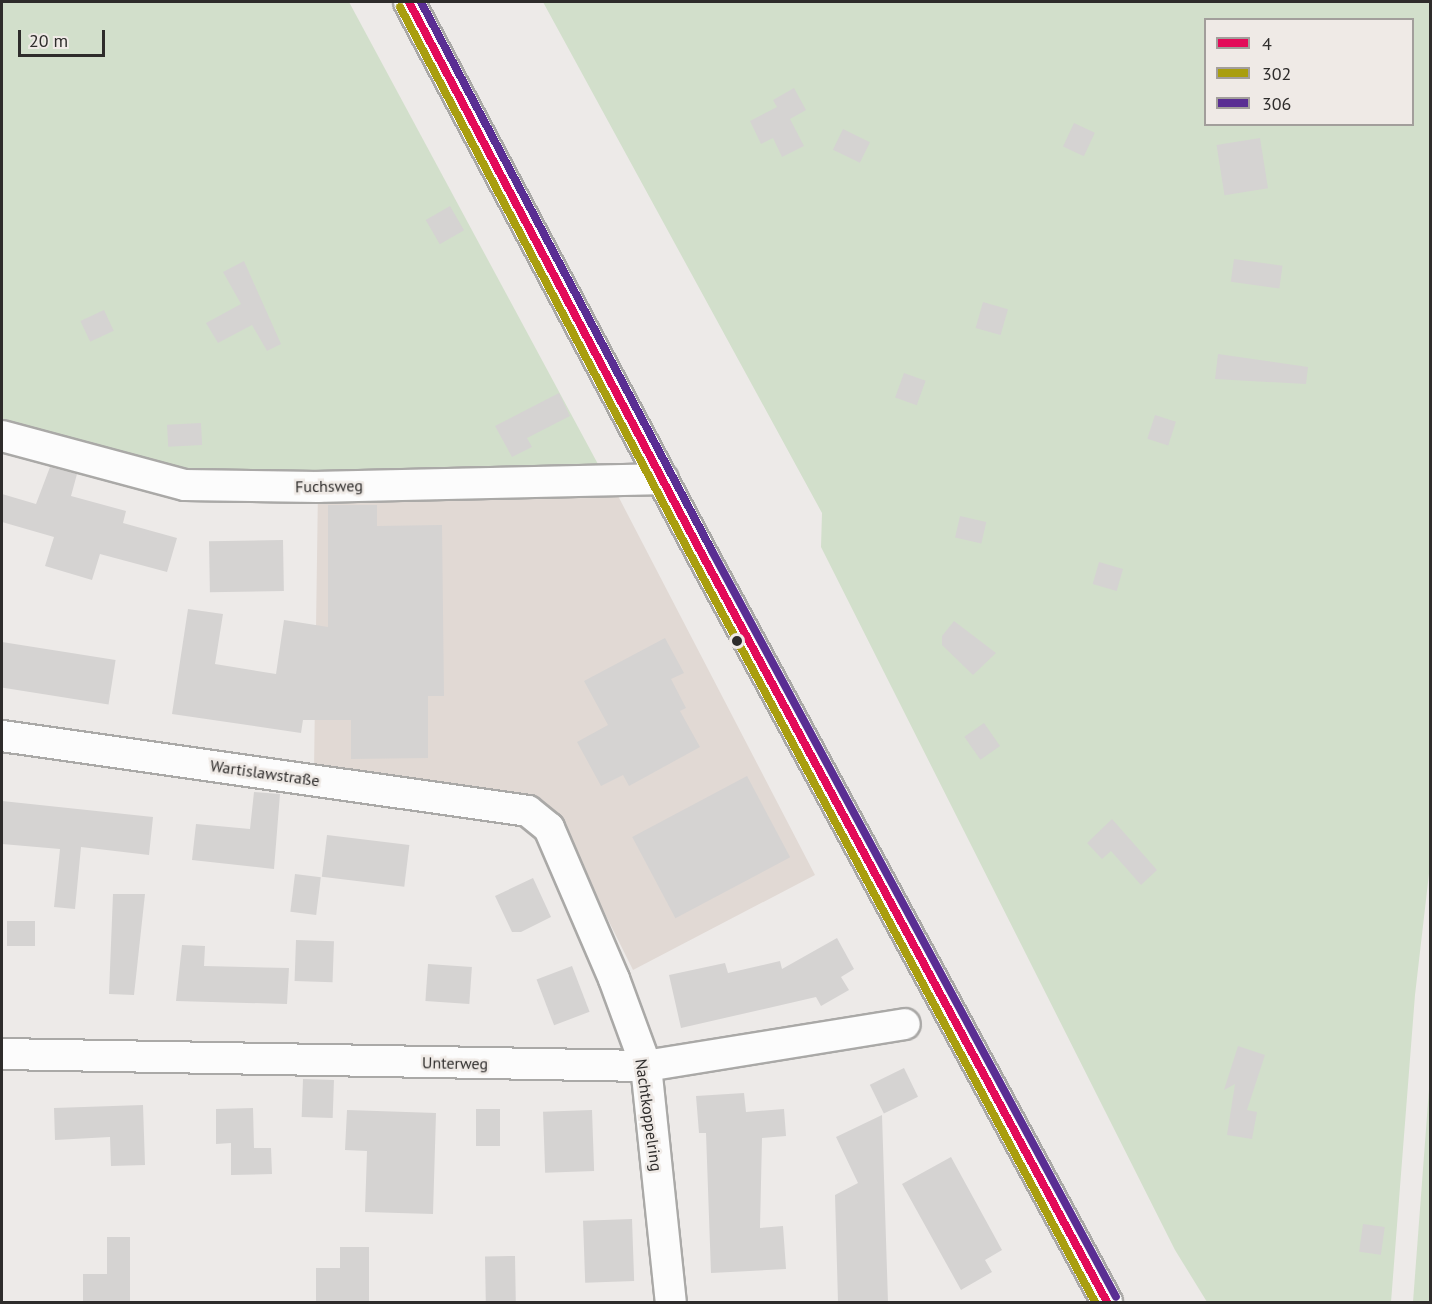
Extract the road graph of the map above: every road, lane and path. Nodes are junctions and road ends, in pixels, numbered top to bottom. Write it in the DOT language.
graph roads {
  1 [pos="409,2"];
  2 [pos="2,436"];
  3 [pos="663,479"];
  4 [pos="2,736"];
  5 [pos="528,811"];
  6 [pos="905,1024"];
  7 [pos="2,1054"];
  8 [pos="646,1066"];
  9 [pos="671,1302"];
  10 [pos="1107,1302"];
  1 -- 3 [label="street"];
  2 -- 3 [label="street, Fuchsweg"];
  3 -- 10 [label="street"];
  4 -- 5 [label="street, Wartislawstraße"];
  5 -- 8 [label="street, Nachtkoppelring"];
  6 -- 8 [label="street, Unterweg"];
  7 -- 8 [label="street, Unterweg"];
  8 -- 9 [label="street, Nachtkoppelring"];
}
